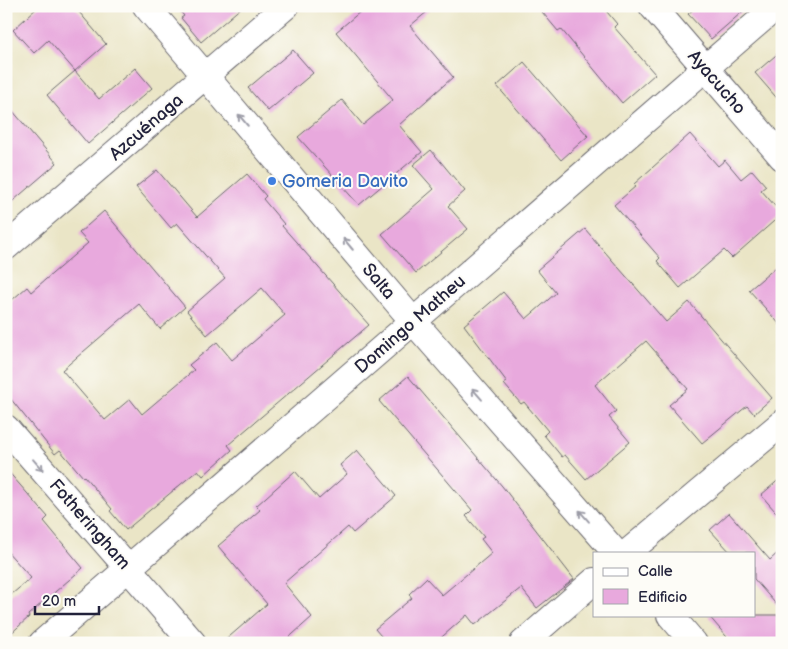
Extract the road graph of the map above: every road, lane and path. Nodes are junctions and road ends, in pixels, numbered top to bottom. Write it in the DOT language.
graph roads {
  1 [pos="146,6"];
  2 [pos="286,6"];
  3 [pos="652,6"];
  4 [pos="778,6"];
  5 [pos="706,70"];
  6 [pos="206,76"];
  7 [pos="782,157"];
  8 [pos="6,247"];
  9 [pos="413,321"];
  10 [pos="782,423"];
  11 [pos="6,428"];
  12 [pos="615,552"];
  13 [pos="628,552"];
  14 [pos="129,569"];
  15 [pos="593,582"];
  16 [pos="671,616"];
  17 [pos="42,643"];
  18 [pos="193,643"];
  19 [pos="523,643"];
  20 [pos="694,643"];
  1 -- 6 [label="street, Salta"];
  2 -- 6 [label="street, Azcuénaga"];
  3 -- 5 [label="street, Ayacucho"];
  4 -- 5 [label="street, Domingo Matheu"];
  5 -- 7 [label="street, Ayacucho"];
  5 -- 9 [label="street, Domingo Matheu"];
  6 -- 8 [label="street, Azcuénaga"];
  9 -- 6 [label="street, Salta, one-way"];
  12 -- 9 [label="street, Salta, one-way"];
  9 -- 14 [label="street, Domingo Matheu"];
  10 -- 13 [label="street"];
  11 -- 14 [label="street, Fotheringham, one-way"];
  14 -- 17 [label="street, Domingo Matheu"];
  14 -- 18 [label="street, Fotheringham"];
  15 -- 19 [label="street"];
  16 -- 20 [label="street"];
}
